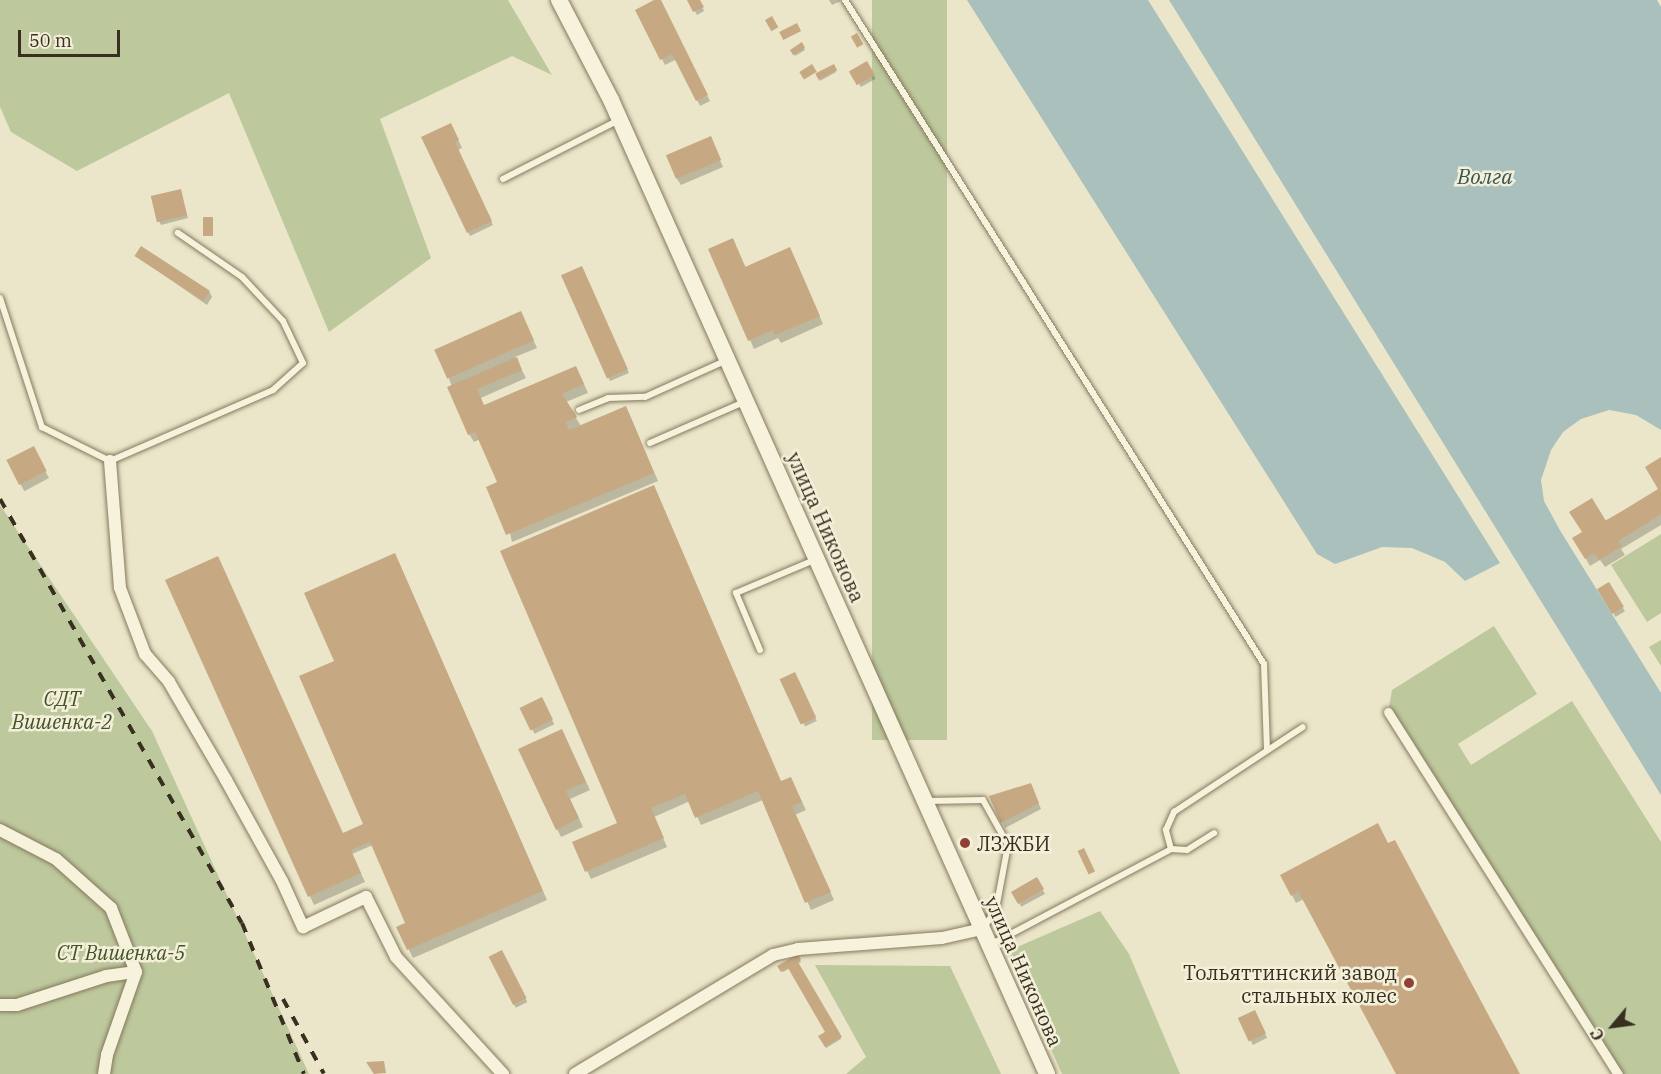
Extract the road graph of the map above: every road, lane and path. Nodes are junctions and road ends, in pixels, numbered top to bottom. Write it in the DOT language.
graph roads {
  1 [pos="560,0"];
  2 [pos="845,0"];
  3 [pos="620,120"];
  4 [pos="504,179"];
  5 [pos="178,233"];
  6 [pos="0,298"];
  7 [pos="728,359"];
  8 [pos="746,400"];
  9 [pos="579,410"];
  10 [pos="650,443"];
  11 [pos="110,461"];
  12 [pos="818,559"];
  13 [pos="760,650"];
  14 [pos="1388,712"];
  15 [pos="1303,727"];
  16 [pos="1266,750"];
  17 [pos="927,801"];
  18 [pos="0,831"];
  19 [pos="1214,833"];
  20 [pos="1171,849"];
  21 [pos="982,929"];
  22 [pos="990,945"];
  23 [pos="136,972"];
  24 [pos="0,1005"];
  25 [pos="104,1074"];
  26 [pos="503,1074"];
  27 [pos="575,1074"];
  28 [pos="1047,1074"];
  29 [pos="1618,1074"];
  1 -- 3 [label="main road, улица Никонова"];
  2 -- 16 [label="lane"];
  3 -- 4 [label="lane"];
  3 -- 7 [label="main road, улица Никонова"];
  5 -- 11 [label="lane"];
  6 -- 11 [label="lane"];
  7 -- 8 [label="main road, улица Никонова"];
  7 -- 9 [label="lane"];
  8 -- 10 [label="lane"];
  8 -- 12 [label="main road, улица Никонова"];
  11 -- 26 [label="street"];
  12 -- 13 [label="lane"];
  12 -- 17 [label="main road, улица Никонова"];
  14 -- 29 [label="street"];
  15 -- 16 [label="lane"];
  16 -- 20 [label="lane"];
  17 -- 21 [label="main road, улица Никонова"];
  17 -- 21 [label="lane"];
  18 -- 23 [label="street"];
  19 -- 20 [label="lane"];
  20 -- 22 [label="lane"];
  21 -- 22 [label="main road, улица Никонова"];
  21 -- 27 [label="street"];
  22 -- 28 [label="main road, улица Никонова"];
  23 -- 24 [label="street"];
  23 -- 25 [label="street"];
}
